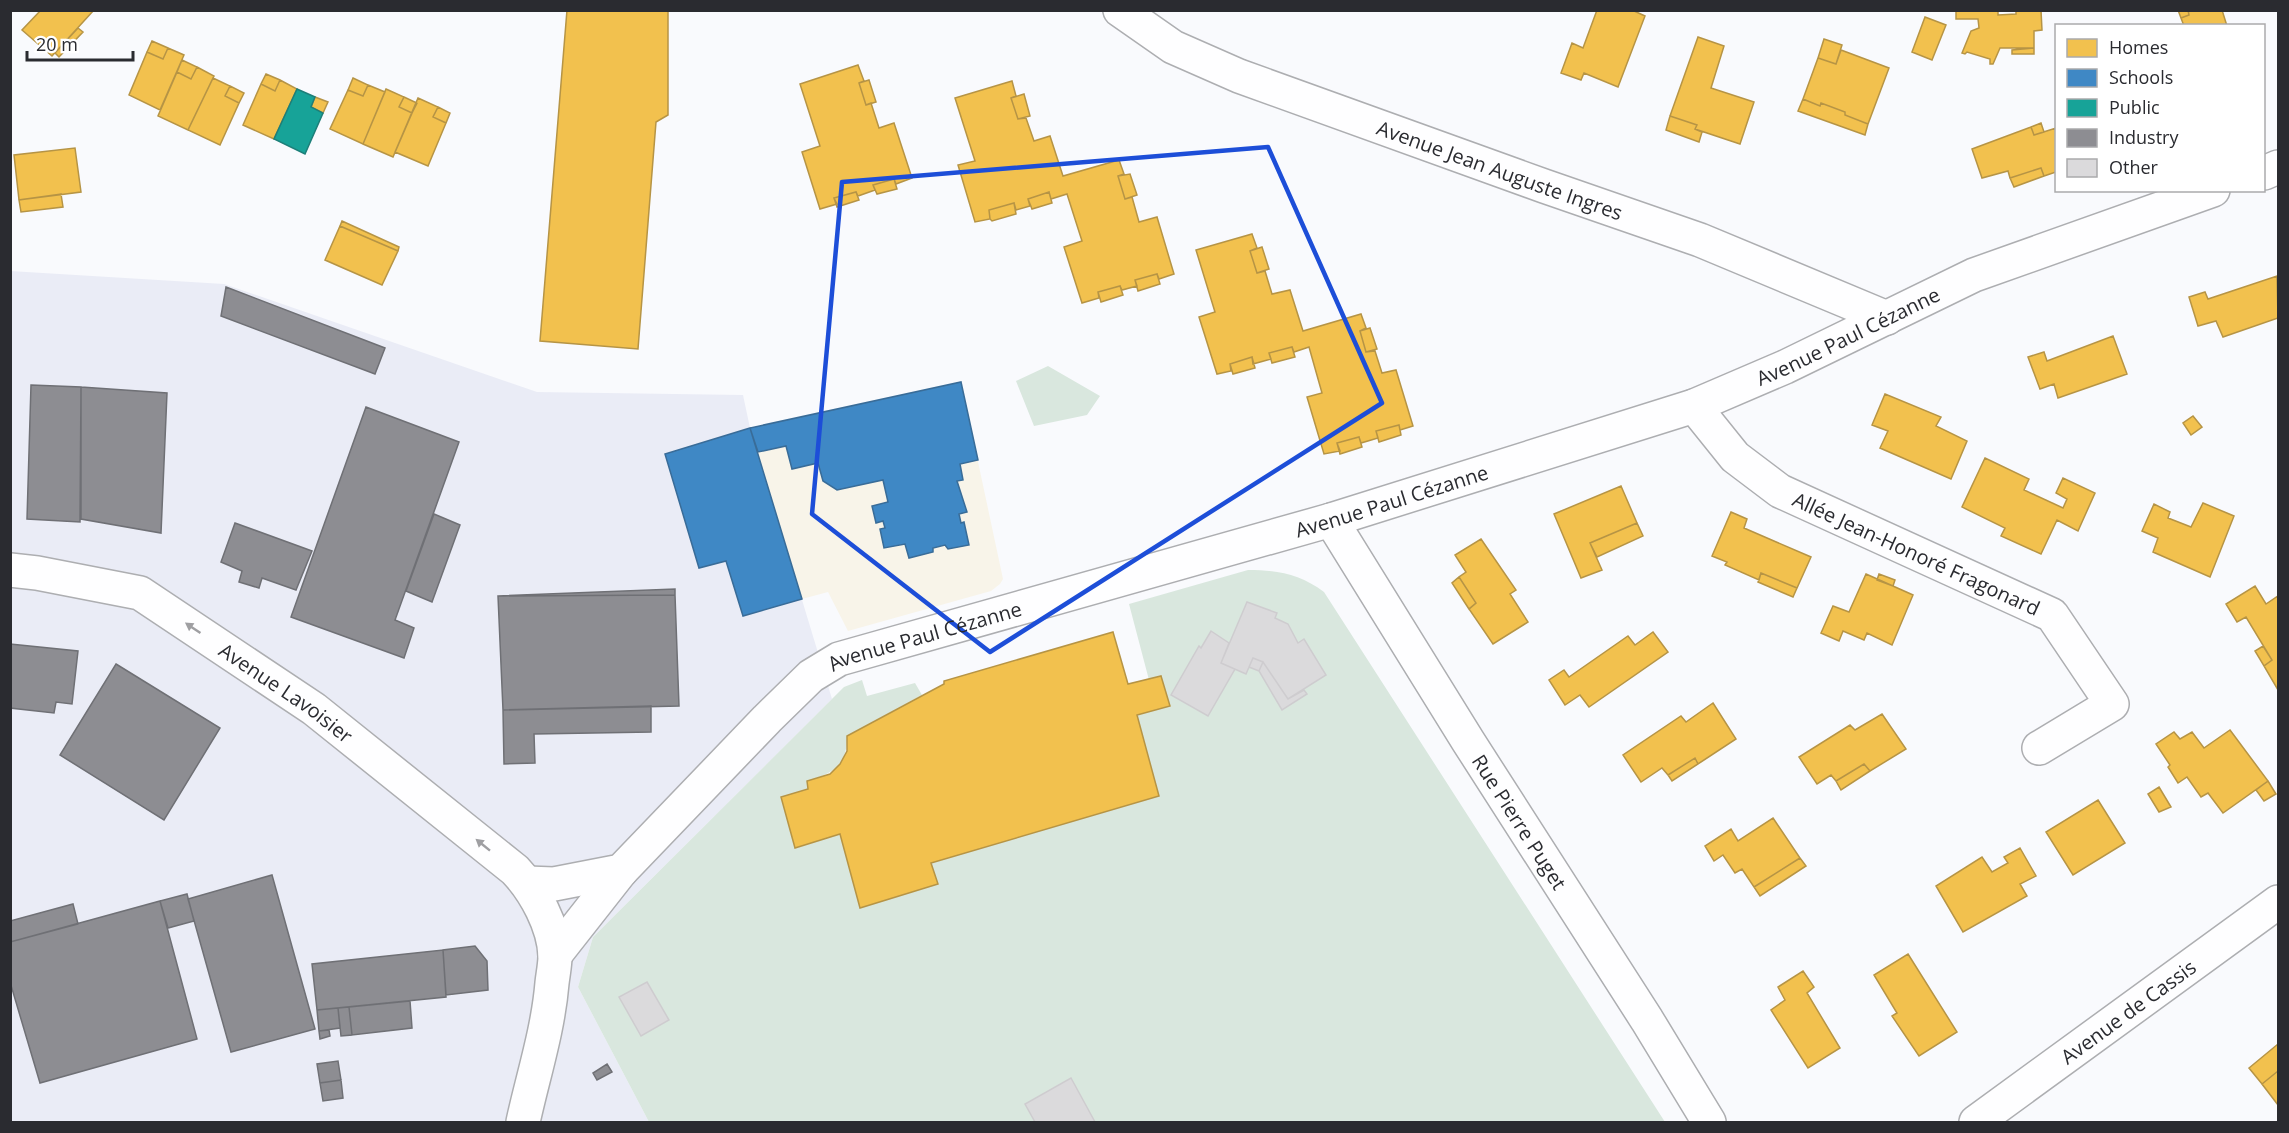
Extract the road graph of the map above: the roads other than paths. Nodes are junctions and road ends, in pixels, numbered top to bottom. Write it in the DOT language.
graph roads {
  1 [pos="1120,10"];
  2 [pos="2207,192"];
  3 [pos="1887,318"];
  4 [pos="1694,406"];
  5 [pos="1331,520"];
  6 [pos="10,570"];
  7 [pos="2039,748"];
  8 [pos="621,871"];
  9 [pos="527,883"];
  10 [pos="2278,902"];
  11 [pos="555,955"];
  12 [pos="523,1122"];
  13 [pos="1709,1122"];
  14 [pos="1976,1122"];
  1 -- 3 [label="street, Avenue Jean Auguste Ingres"];
  2 -- 3 [label="street, Avenue Paul Cézanne"];
  3 -- 4 [label="street, Avenue Paul Cézanne"];
  4 -- 5 [label="street, Avenue Paul Cézanne"];
  4 -- 7 [label="street, Allée Jean-Honoré Fragonard"];
  5 -- 8 [label="street, Avenue Paul Cézanne"];
  5 -- 13 [label="street, Rue Pierre Puget"];
  9 -- 6 [label="street, Avenue Lavoisier, one-way"];
  8 -- 9 [label="street"];
  8 -- 11 [label="street, Avenue Paul Cézanne"];
  9 -- 11 [label="street, Avenue Lavoisier"];
  10 -- 14 [label="street, Avenue de Cassis"];
  11 -- 12 [label="street"];
}
